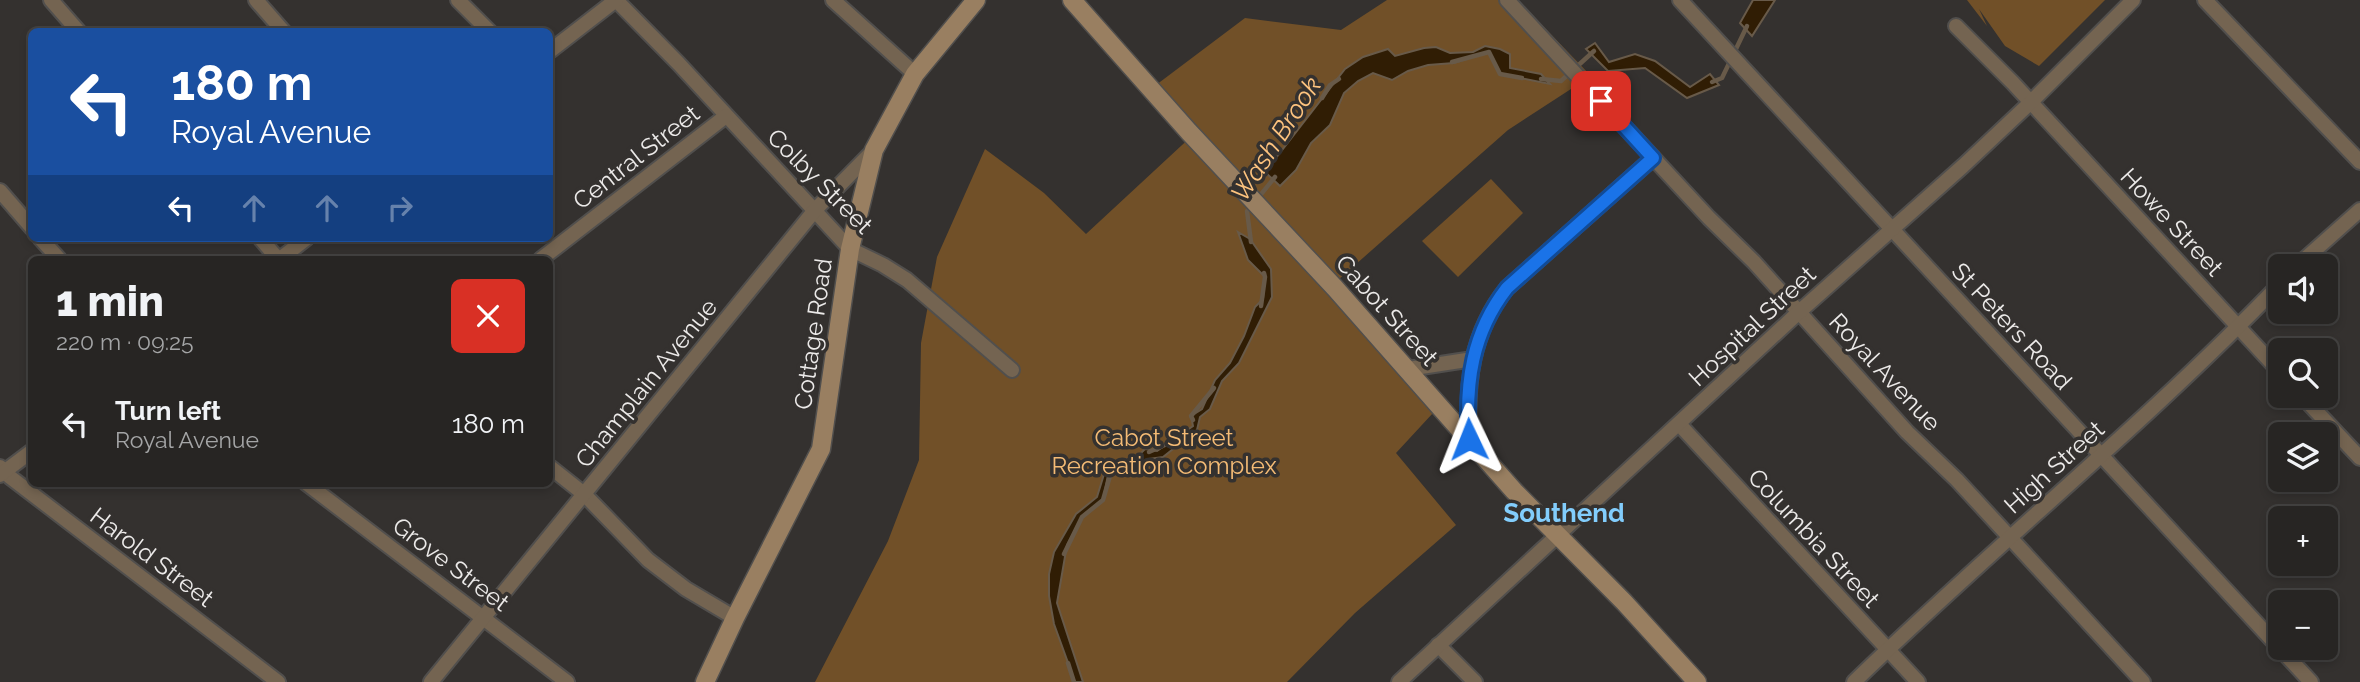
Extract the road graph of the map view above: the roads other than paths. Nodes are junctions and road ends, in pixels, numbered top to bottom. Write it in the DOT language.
graph roads {
  1 [pos="51,0"];
  2 [pos="256,0"];
  3 [pos="458,0"];
  4 [pos="616,0"];
  5 [pos="833,0"];
  6 [pos="976,0"];
  7 [pos="1072,0"];
  8 [pos="1507,0"];
  9 [pos="1680,0"];
  10 [pos="2133,0"];
  11 [pos="2205,0"];
  12 [pos="1956,26"];
  13 [pos="76,28"];
  14 [pos="280,28"];
  15 [pos="486,28"];
  16 [pos="553,49"];
  17 [pos="915,74"];
  18 [pos="2031,102"];
  19 [pos="726,116"];
  20 [pos="874,150"];
  21 [pos="1653,158"];
  22 [pos="2360,162"];
  23 [pos="0,191"];
  24 [pos="815,210"];
  25 [pos="2360,211"];
  26 [pos="28,223"];
  27 [pos="1892,230"];
  28 [pos="44,242"];
  29 [pos="264,242"];
  30 [pos="302,242"];
  31 [pos="850,248"];
  32 [pos="2311,254"];
  33 [pos="56,256"];
  34 [pos="276,256"];
  35 [pos="283,256"];
  36 [pos="545,256"];
  37 [pos="2268,297"];
  38 [pos="1798,312"];
  39 [pos="2238,328"];
  40 [pos="1473,359"];
  41 [pos="2268,359"];
  42 [pos="1408,369"];
  43 [pos="1012,370"];
  44 [pos="2313,408"];
  45 [pos="1679,424"];
  46 [pos="1469,439"];
  47 [pos="28,454"];
  48 [pos="2102,456"];
  49 [pos="2360,458"];
  50 [pos="553,469"];
  51 [pos="1,471"];
  52 [pos="311,487"];
  53 [pos="584,494"];
  54 [pos="1559,535"];
  55 [pos="2009,538"];
  56 [pos="483,618"];
  57 [pos="735,618"];
  58 [pos="1438,645"];
  59 [pos="1887,650"];
  60 [pos="278,682"];
  61 [pos="431,682"];
  62 [pos="567,682"];
  63 [pos="705,682"];
  64 [pos="1399,682"];
  65 [pos="1475,682"];
  66 [pos="1697,682"];
  67 [pos="1854,682"];
  68 [pos="1917,682"];
  69 [pos="2143,682"];
  70 [pos="2311,682"];
  1 -- 13 [label="street"];
  2 -- 14 [label="street"];
  3 -- 15 [label="street"];
  4 -- 16 [label="street"];
  4 -- 19 [label="street, Colby Street"];
  5 -- 17 [label="street"];
  6 -- 17 [label="street, Cottage Road"];
  7 -- 42 [label="street, Cabot Street"];
  8 -- 21 [label="street, Royal Avenue"];
  9 -- 27 [label="street, St Peters Road"];
  10 -- 18 [label="street, Hospital Street"];
  11 -- 22 [label="street"];
  12 -- 18 [label="street, Howe Street"];
  17 -- 20 [label="street, Cottage Road"];
  18 -- 27 [label="street, Hospital Street"];
  18 -- 39 [label="street, Howe Street"];
  19 -- 24 [label="street, Colby Street"];
  19 -- 36 [label="street, Central Street"];
  20 -- 24 [label="street, Champlain Avenue"];
  20 -- 31 [label="street, Cottage Road"];
  21 -- 38 [label="street, Royal Avenue"];
  21 -- 40 [label="street"];
  23 -- 26 [label="street"];
  24 -- 31 [label="street, Colby Street"];
  24 -- 53 [label="street, Champlain Avenue"];
  25 -- 32 [label="street"];
  27 -- 38 [label="street, Hospital Street"];
  27 -- 48 [label="street, St Peters Road"];
  28 -- 33 [label="street"];
  29 -- 34 [label="street"];
  30 -- 35 [label="street"];
  31 -- 43 [label="street, Colby Street"];
  31 -- 57 [label="street, Cottage Road"];
  37 -- 39 [label="street, High Street"];
  38 -- 45 [label="street, Hospital Street"];
  38 -- 55 [label="street, Royal Avenue"];
  39 -- 41 [label="street, Howe Street"];
  39 -- 48 [label="street, High Street"];
  40 -- 42 [label="street"];
  40 -- 46 [label="street"];
  42 -- 46 [label="street, Cabot Street"];
  44 -- 49 [label="street"];
  45 -- 54 [label="street, Hospital Street"];
  45 -- 59 [label="street, Columbia Street"];
  46 -- 54 [label="street, Cabot Street"];
  47 -- 51 [label="street"];
  48 -- 55 [label="street, High Street"];
  48 -- 70 [label="street, St Peters Road"];
  50 -- 53 [label="street"];
  51 -- 60 [label="street, Harold Street"];
  52 -- 56 [label="street, Grove Street"];
  53 -- 56 [label="street, Champlain Avenue"];
  53 -- 57 [label="street"];
  54 -- 58 [label="street, Hospital Street"];
  54 -- 66 [label="street, Cabot Street"];
  55 -- 59 [label="street, High Street"];
  55 -- 69 [label="street, Royal Avenue"];
  56 -- 61 [label="street, Champlain Avenue"];
  56 -- 62 [label="street, Grove Street"];
  57 -- 63 [label="street, Cottage Road"];
  58 -- 64 [label="street, Hospital Street"];
  58 -- 65 [label="street"];
  59 -- 67 [label="street, High Street"];
  59 -- 68 [label="street, Columbia Street"];
}
